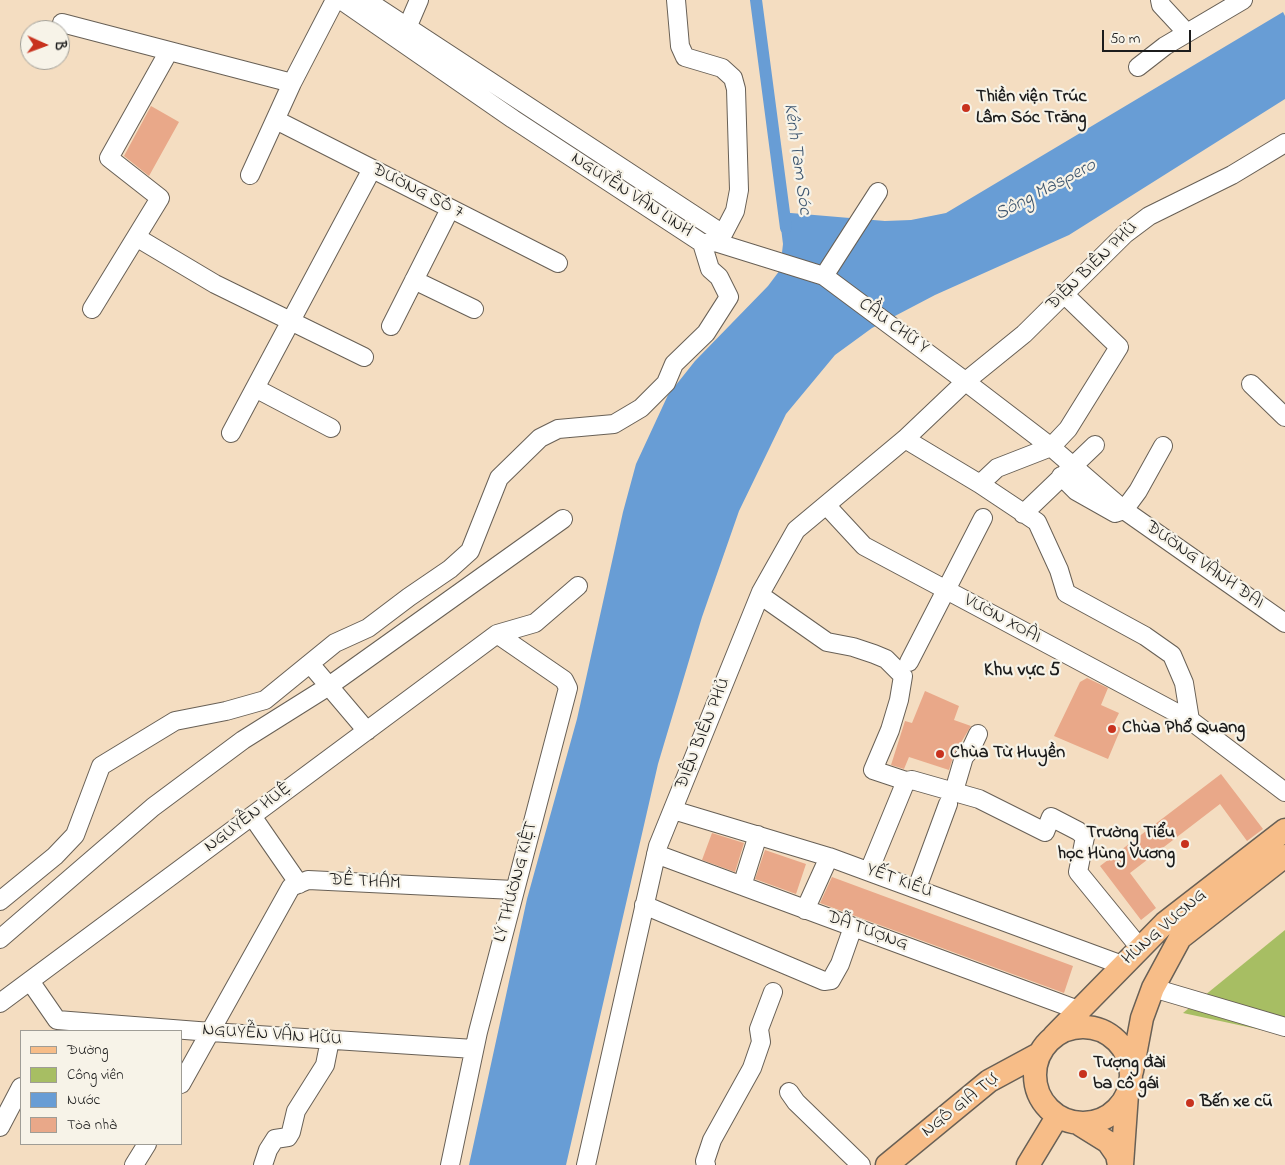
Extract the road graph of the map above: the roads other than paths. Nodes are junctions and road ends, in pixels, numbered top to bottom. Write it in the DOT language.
graph roads {
  1 [pos="335,0"];
  2 [pos="341,0"];
  3 [pos="366,0"];
  4 [pos="419,0"];
  5 [pos="676,0"];
  6 [pos="1160,0"];
  7 [pos="1243,0"];
  8 [pos="70,24"];
  9 [pos="408,28"];
  10 [pos="1187,33"];
  11 [pos="169,51"];
  12 [pos="1138,67"];
  13 [pos="292,83"];
  14 [pos="518,111"];
  15 [pos="276,120"];
  16 [pos="1285,143"];
  17 [pos="372,169"];
  18 [pos="250,175"];
  19 [pos="878,192"];
  20 [pos="450,208"];
  21 [pos="136,237"];
  22 [pos="710,238"];
  23 [pos="558,263"];
  24 [pos="824,276"];
  25 [pos="414,280"];
  26 [pos="1064,294"];
  27 [pos="92,309"];
  28 [pos="474,309"];
  29 [pos="291,320"];
  30 [pos="391,326"];
  31 [pos="364,357"];
  32 [pos="965,381"];
  33 [pos="1251,384"];
  34 [pos="255,388"];
  35 [pos="1285,417"];
  36 [pos="332,428"];
  37 [pos="231,433"];
  38 [pos="905,439"];
  39 [pos="1095,444"];
  40 [pos="1162,446"];
  41 [pos="1051,448"];
  42 [pos="1067,471"];
  43 [pos="980,484"];
  44 [pos="826,505"];
  45 [pos="1124,510"];
  46 [pos="1024,514"];
  47 [pos="983,518"];
  48 [pos="563,520"];
  49 [pos="578,586"];
  50 [pos="947,591"];
  51 [pos="760,595"];
  52 [pos="1285,623"];
  53 [pos="497,634"];
  54 [pos="909,662"];
  55 [pos="311,665"];
  56 [pos="329,686"];
  57 [pos="1190,720"];
  58 [pos="367,730"];
  59 [pos="978,734"];
  60 [pos="906,781"];
  61 [pos="1285,792"];
  62 [pos="951,797"];
  63 [pos="673,810"];
  64 [pos="252,816"];
  65 [pos="1285,830"];
  66 [pos="758,835"];
  67 [pos="656,854"];
  68 [pos="1285,856"];
  69 [pos="829,857"];
  70 [pos="869,871"];
  71 [pos="299,884"];
  72 [pos="742,886"];
  73 [pos="917,888"];
  74 [pos="514,890"];
  75 [pos="0,901"];
  76 [pos="644,906"];
  77 [pos="805,910"];
  78 [pos="853,927"];
  79 [pos="1173,931"];
  80 [pos="0,939"];
  81 [pos="1140,948"];
  82 [pos="1122,965"];
  83 [pos="30,980"];
  84 [pos="1153,988"];
  85 [pos="773,992"];
  86 [pos="0,1003"];
  87 [pos="1078,1010"];
  88 [pos="54,1025"];
  89 [pos="1285,1027"];
  90 [pos="166,1030"];
  91 [pos="182,1031"];
  92 [pos="211,1032"];
  93 [pos="1054,1036"];
  94 [pos="330,1040"];
  95 [pos="474,1049"];
  96 [pos="1039,1054"];
  97 [pos="182,1082"];
  98 [pos="1129,1087"];
  99 [pos="20,1089"];
  100 [pos="789,1092"];
  101 [pos="1057,1117"];
  102 [pos="1079,1124"];
  103 [pos="0,1127"];
  104 [pos="145,1145"];
  105 [pos="134,1165"];
  106 [pos="263,1165"];
  107 [pos="450,1165"];
  108 [pos="586,1165"];
  109 [pos="706,1165"];
  110 [pos="861,1165"];
  111 [pos="887,1165"];
  112 [pos="1028,1165"];
  113 [pos="1120,1165"];
  1 -- 13 [label="street"];
  2 -- 14 [label="street, NGUYỄN VĂN LINH"];
  3 -- 9 [label="street, NGUYỄN VĂN LINH"];
  4 -- 9 [label="street"];
  5 -- 22 [label="street"];
  6 -- 10 [label="street"];
  7 -- 10 [label="street"];
  8 -- 11 [label="street"];
  9 -- 14 [label="street, NGUYỄN VĂN LINH"];
  10 -- 12 [label="street"];
  11 -- 13 [label="street"];
  11 -- 21 [label="street"];
  13 -- 15 [label="street"];
  14 -- 22 [label="street, NGUYỄN VĂN LINH"];
  15 -- 17 [label="street, ĐƯỜNG SỐ 7"];
  15 -- 18 [label="street"];
  16 -- 26 [label="street, ĐIỆN BIÊN PHỦ"];
  17 -- 20 [label="street, ĐƯỜNG SỐ 7"];
  17 -- 29 [label="street"];
  19 -- 24 [label="street"];
  20 -- 23 [label="street, ĐƯỜNG SỐ 7"];
  20 -- 25 [label="street"];
  21 -- 27 [label="street"];
  21 -- 29 [label="street"];
  22 -- 24 [label="street, CẦU CHỮ Y"];
  22 -- 55 [label="street"];
  24 -- 32 [label="street, CẦU CHỮ Y"];
  25 -- 28 [label="street"];
  25 -- 30 [label="street"];
  26 -- 32 [label="street, ĐIỆN BIÊN PHỦ"];
  26 -- 41 [label="street"];
  29 -- 31 [label="street"];
  29 -- 34 [label="street"];
  32 -- 38 [label="street, ĐIỆN BIÊN PHỦ"];
  32 -- 41 [label="street, CẦU CHỮ Y"];
  33 -- 35 [label="street"];
  34 -- 36 [label="street"];
  34 -- 37 [label="street"];
  38 -- 43 [label="street"];
  38 -- 44 [label="street, ĐIỆN BIÊN PHỦ"];
  39 -- 42 [label="street"];
  40 -- 45 [label="street"];
  41 -- 42 [label="street, ĐƯỜNG VÀNH ĐAI"];
  41 -- 43 [label="street"];
  42 -- 45 [label="street, ĐƯỜNG VÀNH ĐAI"];
  42 -- 46 [label="street"];
  43 -- 46 [label="street"];
  44 -- 50 [label="street, VƯỜN XOÀI"];
  44 -- 51 [label="street, ĐIỆN BIÊN PHỦ"];
  45 -- 52 [label="street, ĐƯỜNG VÀNH ĐAI"];
  46 -- 57 [label="street"];
  47 -- 50 [label="street"];
  48 -- 56 [label="street"];
  49 -- 53 [label="street"];
  50 -- 54 [label="street"];
  50 -- 57 [label="street, VƯỜN XOÀI"];
  51 -- 60 [label="street"];
  51 -- 63 [label="street, ĐIỆN BIÊN PHỦ"];
  53 -- 58 [label="street, NGUYỄN HUỆ"];
  53 -- 74 [label="street, LÝ THƯỜNG KIỆT"];
  55 -- 56 [label="street"];
  55 -- 75 [label="street"];
  56 -- 58 [label="street"];
  56 -- 80 [label="street"];
  57 -- 61 [label="street, VƯỜN XOÀI"];
  58 -- 64 [label="street, NGUYỄN HUỆ"];
  59 -- 62 [label="street"];
  60 -- 62 [label="street"];
  60 -- 70 [label="street"];
  62 -- 73 [label="street"];
  62 -- 81 [label="street"];
  63 -- 66 [label="street, YẾT KIÊU"];
  63 -- 67 [label="street, ĐIỆN BIÊN PHỦ"];
  64 -- 71 [label="street"];
  64 -- 83 [label="street, NGUYỄN HUỆ"];
  65 -- 79 [label="main road, HÙNG VƯƠNG"];
  66 -- 69 [label="street, YẾT KIÊU"];
  66 -- 72 [label="street"];
  67 -- 72 [label="street, DÃ TƯỢNG"];
  67 -- 76 [label="street, ĐIỆN BIÊN PHỦ"];
  68 -- 79 [label="main road, HÙNG VƯƠNG"];
  69 -- 70 [label="street, YẾT KIÊU"];
  69 -- 77 [label="street"];
  70 -- 73 [label="street, YẾT KIÊU"];
  71 -- 74 [label="street, ĐỀ THÁM"];
  71 -- 92 [label="street"];
  72 -- 77 [label="street, DÃ TƯỢNG"];
  73 -- 82 [label="street, YẾT KIÊU"];
  74 -- 95 [label="street, LÝ THƯỜNG KIỆT"];
  76 -- 78 [label="street"];
  76 -- 108 [label="street, ĐIỆN BIÊN PHỦ"];
  77 -- 78 [label="street, DÃ TƯỢNG"];
  78 -- 87 [label="street, DÃ TƯỢNG"];
  79 -- 81 [label="main road, HÙNG VƯƠNG"];
  79 -- 84 [label="main road, HÙNG VƯƠNG"];
  81 -- 82 [label="main road, HÙNG VƯƠNG"];
  82 -- 87 [label="main road, HÙNG VƯƠNG"];
  83 -- 86 [label="street, NGUYỄN HUỆ"];
  83 -- 88 [label="street, NGUYỄN VĂN HỮU"];
  84 -- 89 [label="street"];
  84 -- 98 [label="main road, HÙNG VƯƠNG"];
  85 -- 109 [label="street"];
  87 -- 93 [label="main road, HÙNG VƯƠNG"];
  88 -- 90 [label="street, NGUYỄN VĂN HỮU"];
  91 -- 92 [label="street, NGUYỄN VĂN HỮU"];
  92 -- 94 [label="street, NGUYỄN VĂN HỮU"];
  92 -- 97 [label="street"];
  93 -- 96 [label="main road"];
  93 -- 98 [label="main road"];
  94 -- 95 [label="street, NGUYỄN VĂN HỮU"];
  94 -- 106 [label="street"];
  95 -- 107 [label="street, LÝ THƯỜNG KIỆT"];
  96 -- 101 [label="main road"];
  96 -- 111 [label="main road, NGÔ GIA TỰ"];
  98 -- 102 [label="main road"];
  98 -- 113 [label="main road"];
  99 -- 103 [label="street"];
  100 -- 110 [label="street"];
  101 -- 102 [label="main road"];
  101 -- 112 [label="main road"];
  102 -- 113 [label="main road"];
  104 -- 105 [label="street"];
}
